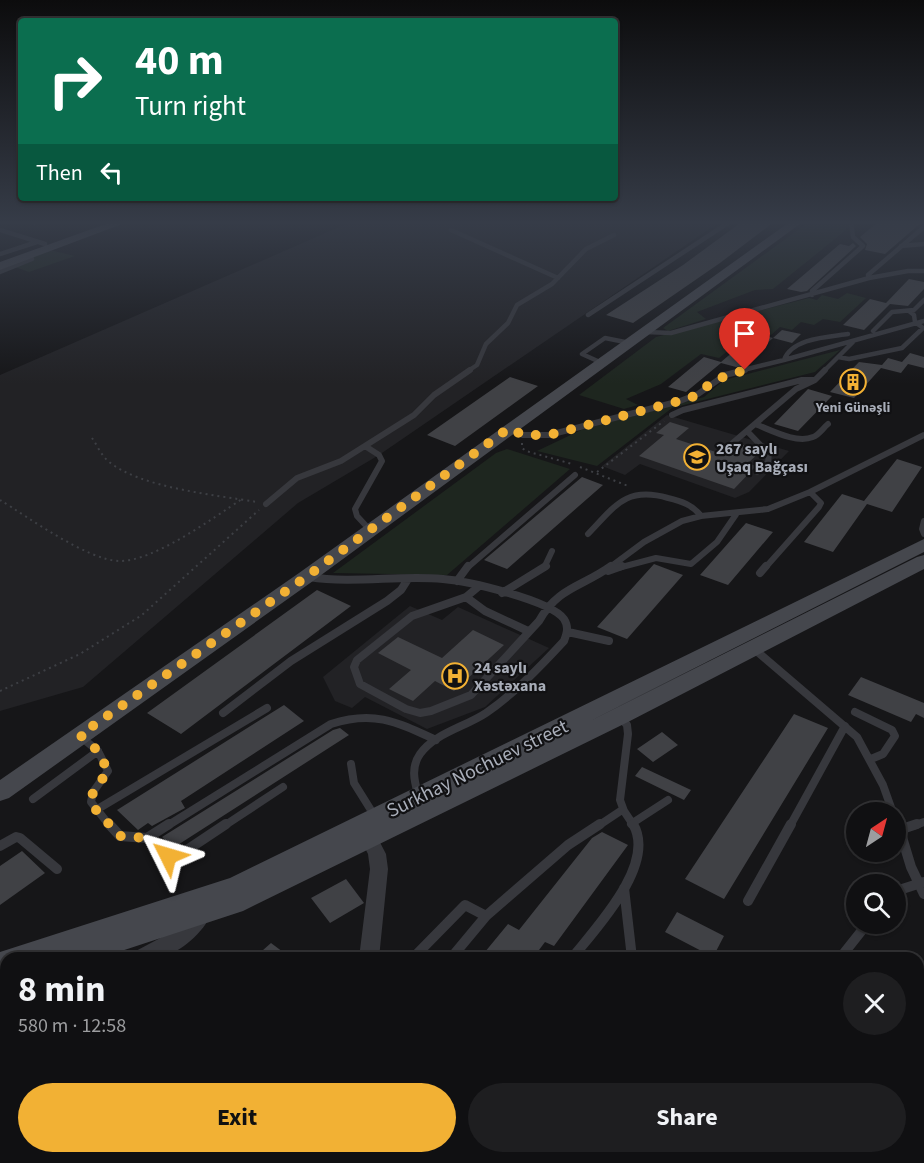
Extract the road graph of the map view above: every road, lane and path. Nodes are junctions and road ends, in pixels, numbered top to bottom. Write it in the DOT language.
graph roads {
  1 [pos="552,275"];
  2 [pos="560,275"];
  3 [pos="648,275"];
  4 [pos="724,275"];
  5 [pos="830,275"];
  6 [pos="884,275"];
  7 [pos="558,278"];
  8 [pos="869,278"];
  9 [pos="812,295"];
  10 [pos="924,300"];
  11 [pos="909,310"];
  12 [pos="588,315"];
  13 [pos="921,322"];
  14 [pos="873,331"];
  15 [pos="646,332"];
  16 [pos="848,334"];
  17 [pos="853,342"];
  18 [pos="838,357"];
  19 [pos="784,360"];
  20 [pos="815,380"];
  21 [pos="672,415"];
  22 [pos="755,424"];
  23 [pos="828,424"];
  24 [pos="509,428"];
  25 [pos="747,431"];
  26 [pos="924,435"];
  27 [pos="92,438"];
  28 [pos="365,446"];
  29 [pos="729,446"];
  30 [pos="597,472"];
  31 [pos="758,472"];
  32 [pos="575,475"];
  33 [pos="810,492"];
  34 [pos="242,499"];
  35 [pos="0,500"];
  36 [pos="266,504"];
  37 [pos="737,513"];
  38 [pos="701,516"];
  39 [pos="924,521"];
  40 [pos="370,530"];
  41 [pos="588,534"];
  42 [pos="924,534"];
  43 [pos="552,551"];
  44 [pos="922,560"];
  45 [pos="603,572"];
  46 [pos="760,573"];
  47 [pos="306,577"];
  48 [pos="408,579"];
  49 [pos="457,581"];
  50 [pos="478,587"];
  51 [pos="502,593"];
  52 [pos="466,597"];
  53 [pos="547,607"];
  54 [pos="528,631"];
  55 [pos="568,633"];
  56 [pos="609,641"];
  57 [pos="746,642"];
  58 [pos="0,691"];
  59 [pos="267,708"];
  60 [pos="855,712"];
  61 [pos="223,713"];
  62 [pos="620,716"];
  63 [pos="845,726"];
  64 [pos="80,735"];
  65 [pos="436,740"];
  66 [pos="98,751"];
  67 [pos="871,759"];
  68 [pos="351,764"];
  69 [pos="283,787"];
  70 [pos="0,792"];
  71 [pos="33,799"];
  72 [pos="668,800"];
  73 [pos="889,802"];
  74 [pos="423,804"];
  75 [pos="96,810"];
  76 [pos="622,810"];
  77 [pos="924,822"];
  78 [pos="631,824"];
  79 [pos="369,827"];
  80 [pos="906,828"];
  81 [pos="147,838"];
  82 [pos="2,841"];
  83 [pos="906,846"];
  84 [pos="57,869"];
  85 [pos="922,883"];
  86 [pos="624,888"];
  87 [pos="906,888"];
  88 [pos="924,894"];
  89 [pos="748,901"];
  90 [pos="201,907"];
  91 [pos="486,916"];
  92 [pos="859,934"];
  93 [pos="38,952"];
  94 [pos="81,952"];
  95 [pos="152,952"];
  96 [pos="370,952"];
  97 [pos="419,952"];
  98 [pos="456,952"];
  99 [pos="576,952"];
  100 [pos="631,952"];
  101 [pos="845,952"];
  1 -- 7 [label="lane"];
  2 -- 7 [label="lane"];
  3 -- 12 [label="lane"];
  4 -- 15 [label="main road"];
  5 -- 9 [label="lane"];
  6 -- 8 [label="lane"];
  7 -- 28 [label="lane"];
  8 -- 9 [label="lane"];
  9 -- 15 [label="lane"];
  10 -- 11 [label="lane"];
  11 -- 13 [label="lane"];
  11 -- 14 [label="lane"];
  13 -- 17 [label="lane"];
  13 -- 18 [label="lane"];
  15 -- 24 [label="main road"];
  16 -- 19 [label="lane"];
  17 -- 18 [label="lane"];
  17 -- 19 [label="lane"];
  18 -- 20 [label="lane"];
  19 -- 24 [label="lane"];
  20 -- 21 [label="lane"];
  20 -- 22 [label="lane"];
  21 -- 30 [label="path"];
  22 -- 23 [label="lane"];
  22 -- 25 [label="lane"];
  24 -- 40 [label="main road"];
  25 -- 29 [label="lane"];
  25 -- 31 [label="lane"];
  26 -- 33 [label="lane"];
  27 -- 34 [label="path"];
  28 -- 36 [label="lane"];
  28 -- 40 [label="lane"];
  32 -- 49 [label="lane"];
  33 -- 37 [label="lane"];
  33 -- 46 [label="lane"];
  34 -- 35 [label="path"];
  34 -- 36 [label="path"];
  36 -- 58 [label="path"];
  37 -- 38 [label="lane"];
  37 -- 45 [label="lane"];
  38 -- 41 [label="lane"];
  38 -- 45 [label="lane"];
  39 -- 42 [label="lane"];
  40 -- 47 [label="main road"];
  43 -- 51 [label="lane"];
  44 -- 57 [label="main road, Surkhay Nochuev street"];
  45 -- 53 [label="lane"];
  47 -- 48 [label="lane"];
  47 -- 64 [label="main road"];
  48 -- 49 [label="lane"];
  48 -- 61 [label="lane"];
  49 -- 50 [label="lane"];
  50 -- 51 [label="lane"];
  50 -- 52 [label="lane"];
  51 -- 53 [label="lane"];
  52 -- 54 [label="lane"];
  52 -- 54 [label="lane"];
  53 -- 54 [label="lane"];
  53 -- 55 [label="lane"];
  55 -- 56 [label="lane"];
  55 -- 65 [label="lane"];
  57 -- 62 [label="main road, Surkhay Nochuev street"];
  57 -- 63 [label="lane"];
  57 -- 74 [label="main road, Surkhay Nochuev street"];
  59 -- 75 [label="lane"];
  60 -- 67 [label="lane"];
  62 -- 74 [label="main road, Surkhay Nochuev street"];
  62 -- 76 [label="lane"];
  63 -- 67 [label="lane"];
  63 -- 89 [label="lane"];
  64 -- 66 [label="lane"];
  64 -- 70 [label="main road"];
  65 -- 74 [label="lane"];
  65 -- 81 [label="lane"];
  66 -- 71 [label="lane"];
  66 -- 75 [label="lane"];
  67 -- 73 [label="lane"];
  68 -- 79 [label="lane"];
  69 -- 81 [label="lane"];
  72 -- 78 [label="lane"];
  74 -- 79 [label="main road, Surkhay Nochuev street"];
  75 -- 81 [label="lane"];
  76 -- 78 [label="lane"];
  76 -- 91 [label="lane"];
  77 -- 80 [label="lane"];
  78 -- 86 [label="lane"];
  79 -- 90 [label="main road, Surkhay Nochuev street"];
  79 -- 96 [label="street"];
  82 -- 84 [label="lane"];
  83 -- 85 [label="lane"];
  85 -- 87 [label="lane"];
  85 -- 88 [label="lane"];
  86 -- 99 [label="lane"];
  86 -- 100 [label="lane"];
  90 -- 93 [label="main road, Surkhay Nochuev street"];
  90 -- 94 [label="main road, Surkhay Nochuev street"];
  90 -- 95 [label="street"];
  91 -- 97 [label="lane"];
  91 -- 98 [label="lane"];
  92 -- 101 [label="lane"];
}
